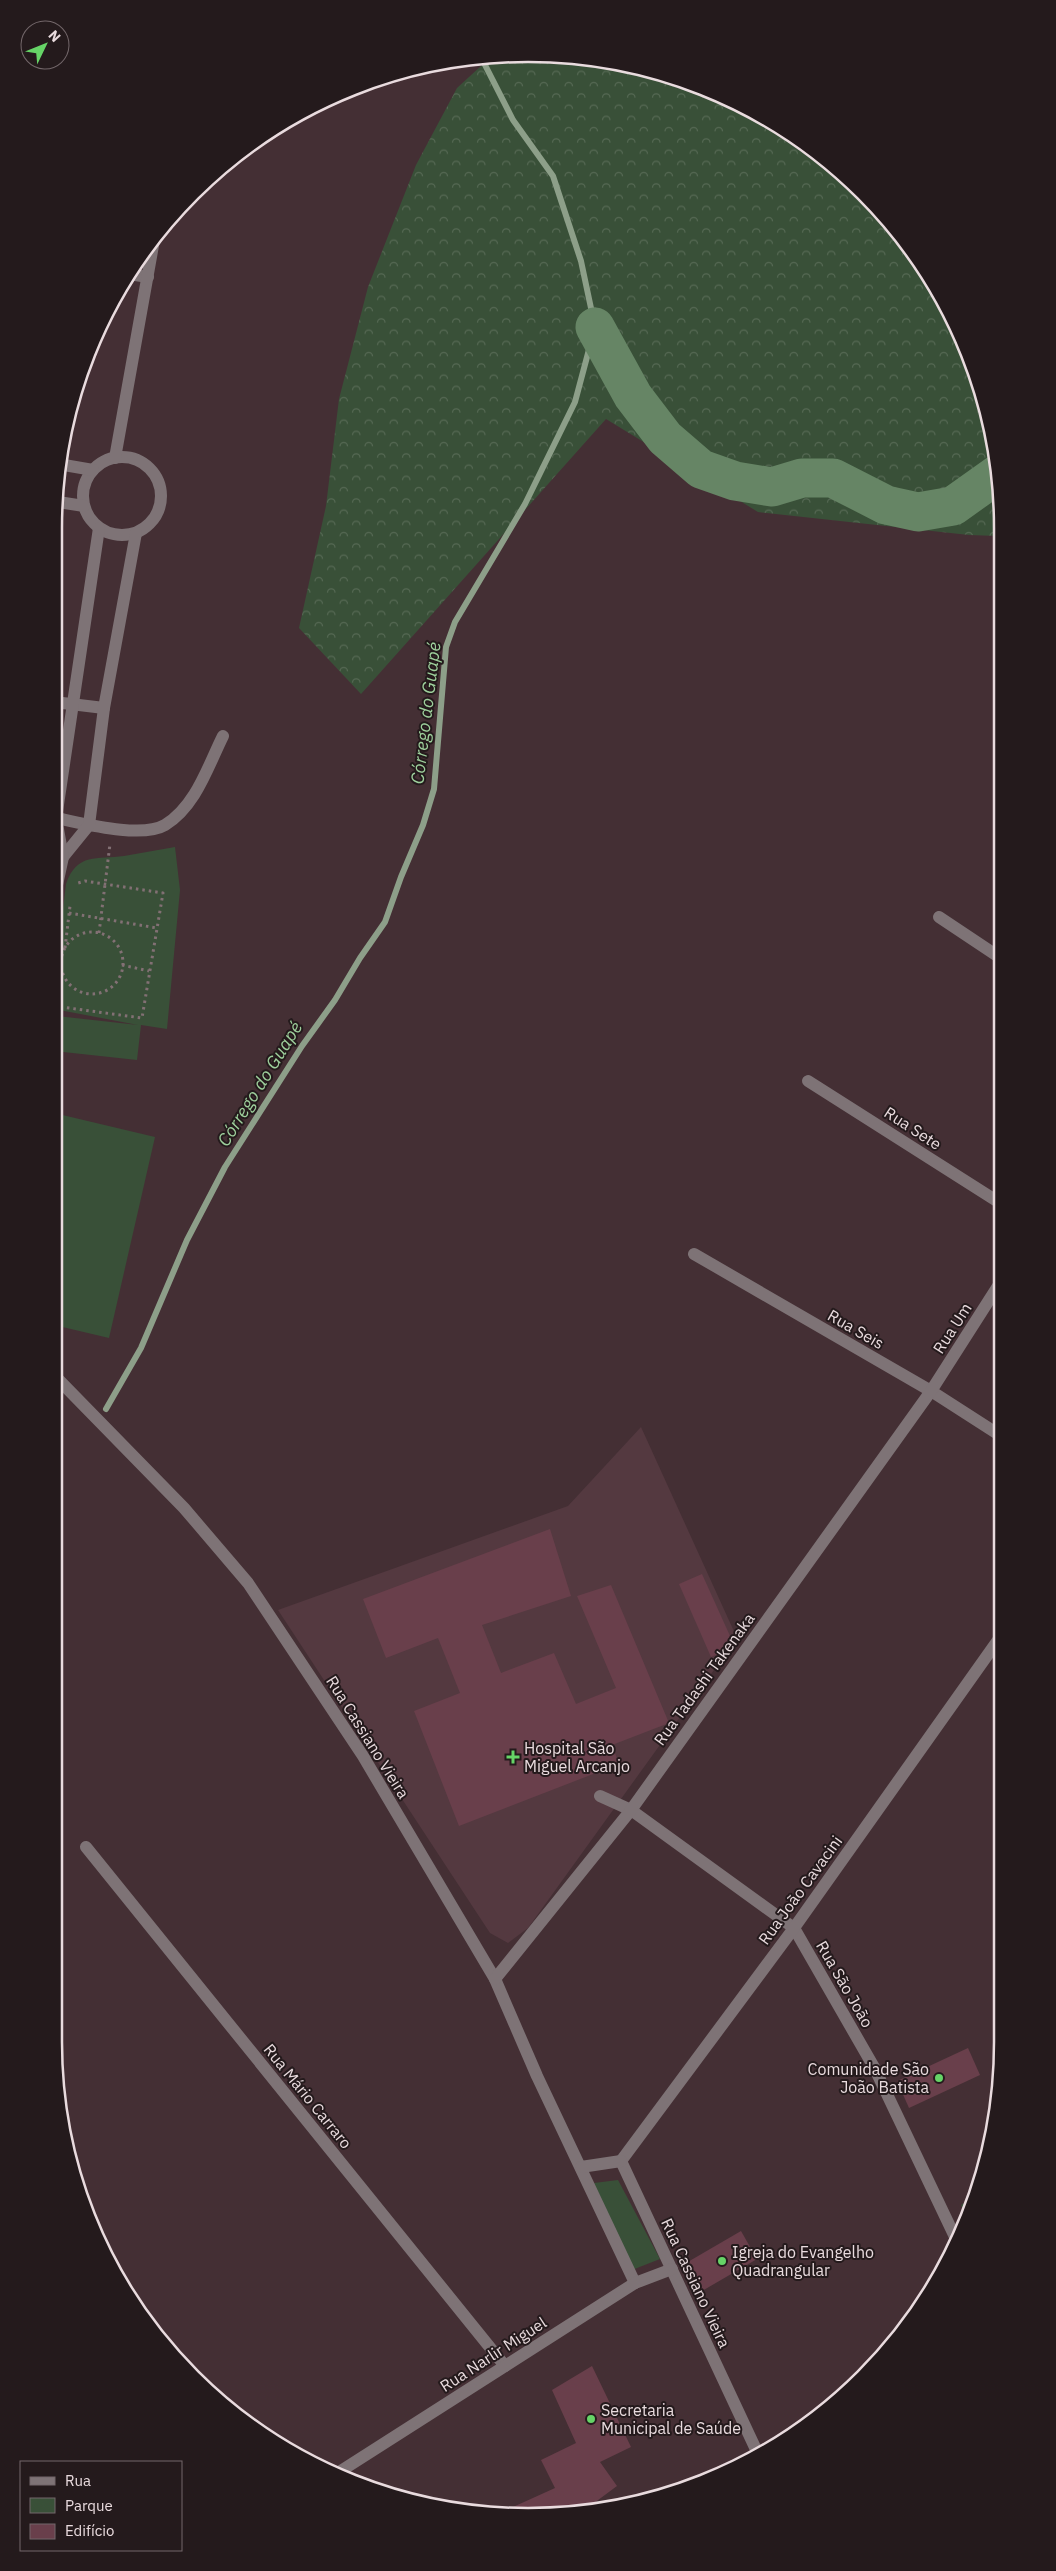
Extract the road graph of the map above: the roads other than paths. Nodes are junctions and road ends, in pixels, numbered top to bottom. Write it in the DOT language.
graph roads {
  1 [pos="152,255"];
  2 [pos="137,275"];
  3 [pos="148,277"];
  4 [pos="115,458"];
  5 [pos="66,465"];
  6 [pos="93,470"];
  7 [pos="63,503"];
  8 [pos="84,506"];
  9 [pos="99,528"];
  10 [pos="136,533"];
  11 [pos="62,703"];
  12 [pos="71,705"];
  13 [pos="104,708"];
  14 [pos="223,736"];
  15 [pos="62,773"];
  16 [pos="62,819"];
  17 [pos="89,825"];
  18 [pos="62,851"];
  19 [pos="63,857"];
  20 [pos="62,862"];
  21 [pos="939,917"];
  22 [pos="994,954"];
  23 [pos="808,1081"];
  24 [pos="994,1200"];
  25 [pos="694,1254"];
  26 [pos="994,1292"];
  27 [pos="62,1383"];
  28 [pos="931,1391"];
  29 [pos="994,1432"];
  30 [pos="994,1646"];
  31 [pos="600,1796"];
  32 [pos="631,1810"];
  33 [pos="86,1846"];
  34 [pos="794,1928"];
  35 [pos="495,1979"];
  36 [pos="621,2161"];
  37 [pos="581,2167"];
  38 [pos="953,2232"];
  39 [pos="672,2269"];
  40 [pos="635,2283"];
  41 [pos="505,2366"];
  42 [pos="755,2449"];
  43 [pos="343,2470"];
  1 -- 3 [label="street"];
  2 -- 3 [label="street"];
  3 -- 4 [label="street"];
  4 -- 6 [label="street"];
  4 -- 10 [label="street"];
  5 -- 6 [label="street"];
  6 -- 8 [label="street"];
  7 -- 8 [label="street"];
  8 -- 9 [label="street"];
  9 -- 10 [label="street"];
  9 -- 12 [label="street"];
  10 -- 13 [label="street"];
  11 -- 12 [label="street"];
  12 -- 13 [label="street"];
  12 -- 15 [label="street"];
  13 -- 17 [label="street"];
  14 -- 17 [label="street"];
  16 -- 17 [label="street"];
  17 -- 19 [label="street"];
  18 -- 19 [label="street"];
  19 -- 20 [label="street"];
  21 -- 22 [label="street"];
  23 -- 24 [label="street, Rua Sete"];
  25 -- 28 [label="street, Rua Seis"];
  26 -- 28 [label="street, Rua Um"];
  27 -- 35 [label="street, Rua Cassiano Vieira"];
  28 -- 29 [label="street, Rua Seis"];
  28 -- 32 [label="street, Rua Tadashi Takenaka"];
  30 -- 34 [label="street, Rua João Cavacini"];
  31 -- 32 [label="street, Rua São João"];
  32 -- 34 [label="street, Rua São João"];
  32 -- 35 [label="street, Rua Tadashi Takenaka"];
  33 -- 41 [label="street, Rua Mário Carraro"];
  34 -- 36 [label="street, Rua João Cavacini"];
  34 -- 38 [label="street, Rua São João"];
  35 -- 37 [label="street, Rua Cassiano Vieira"];
  36 -- 37 [label="street"];
  36 -- 39 [label="street, Rua Cassiano Vieira"];
  37 -- 40 [label="street, Rua Cassiano Vieira"];
  39 -- 40 [label="street, Rua Narlir Miguel"];
  39 -- 42 [label="street, Rua Cassiano Vieira"];
  40 -- 41 [label="street, Rua Narlir Miguel"];
  41 -- 43 [label="street, Rua Narlir Miguel"];
}
